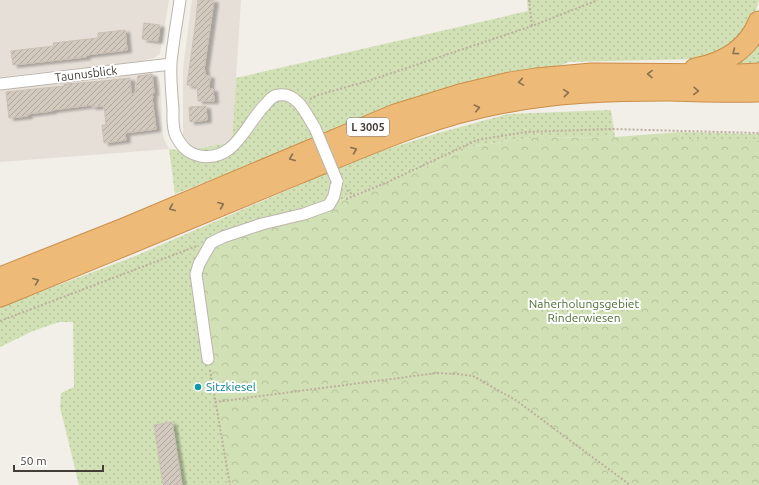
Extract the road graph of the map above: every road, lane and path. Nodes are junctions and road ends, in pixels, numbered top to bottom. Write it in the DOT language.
graph roads {
  1 [pos="180,0"];
  2 [pos="529,0"];
  3 [pos="598,0"];
  4 [pos="759,22"];
  5 [pos="532,26"];
  6 [pos="171,64"];
  7 [pos="671,74"];
  8 [pos="759,74"];
  9 [pos="0,84"];
  10 [pos="759,91"];
  11 [pos="719,92"];
  12 [pos="759,97"];
  13 [pos="300,104"];
  14 [pos="759,133"];
  15 [pos="354,196"];
  16 [pos="211,243"];
  17 [pos="0,278"];
  18 [pos="0,296"];
  19 [pos="0,321"];
  20 [pos="208,359"];
  21 [pos="215,402"];
  22 [pos="230,485"];
  23 [pos="630,485"];
  1 -- 6 [label="street"];
  2 -- 5 [label="path"];
  3 -- 5 [label="path"];
  4 -- 7 [label="highway, one-way"];
  5 -- 13 [label="path"];
  6 -- 9 [label="street, Taunusblick"];
  6 -- 13 [label="street"];
  7 -- 8 [label="highway, L 3005"];
  7 -- 17 [label="highway, L 3005, one-way"];
  10 -- 11 [label="highway, L 3005"];
  11 -- 12 [label="highway"];
  18 -- 11 [label="highway, L 3005, one-way"];
  13 -- 16 [label="street, bridge"];
  14 -- 15 [label="path"];
  16 -- 19 [label="path"];
  16 -- 20 [label="street"];
  20 -- 21 [label="path"];
  21 -- 22 [label="path"];
  21 -- 23 [label="path"];
}
